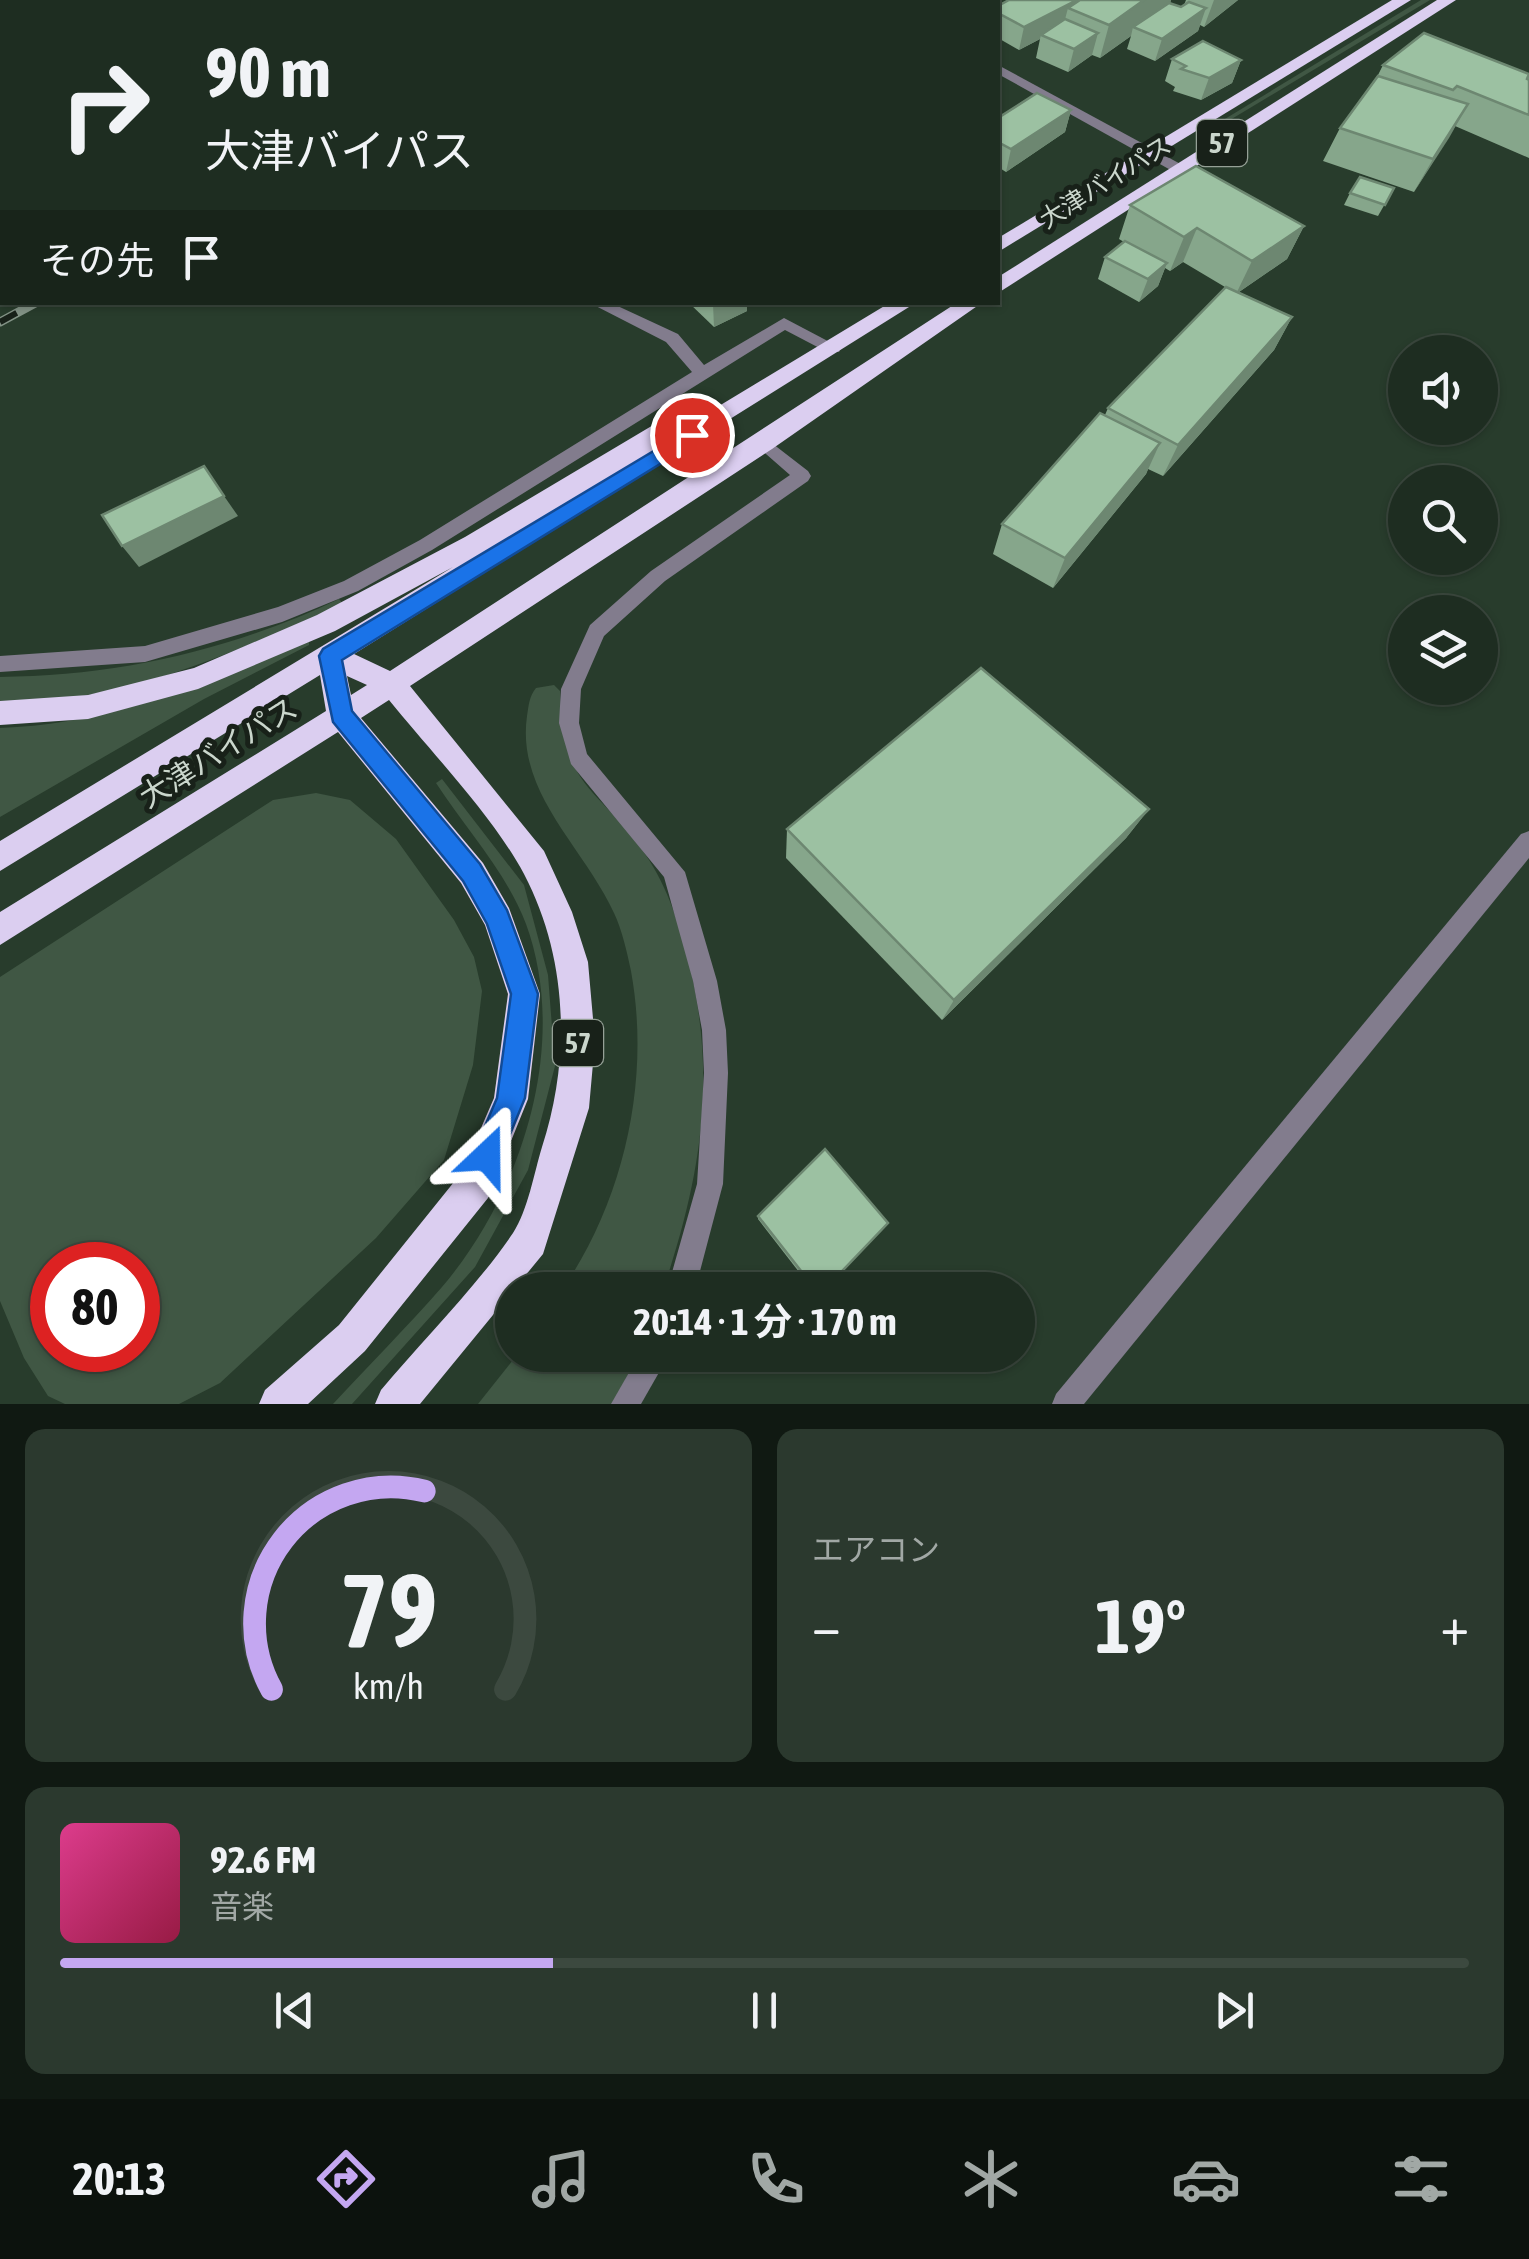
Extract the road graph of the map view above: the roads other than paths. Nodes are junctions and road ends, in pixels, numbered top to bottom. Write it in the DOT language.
graph roads {
  1 [pos="1403,0"];
  2 [pos="1448,0"];
  3 [pos="1000,70"];
  4 [pos="1149,152"];
  5 [pos="1180,170"];
  6 [pos="1000,245"];
  7 [pos="1000,285"];
  8 [pos="600,305"];
  9 [pos="902,305"];
  10 [pos="969,305"];
  11 [pos="833,348"];
  12 [pos="702,374"];
  13 [pos="725,415"];
  14 [pos="764,443"];
  15 [pos="330,656"];
  16 [pos="0,664"];
  17 [pos="392,684"];
  18 [pos="0,713"];
  19 [pos="341,715"];
  20 [pos="1529,841"];
  21 [pos="0,857"];
  22 [pos="0,930"];
  23 [pos="685,1272"];
  24 [pos="645,1372"];
  25 [pos="279,1404"];
  26 [pos="394,1404"];
  27 [pos="625,1404"];
  28 [pos="1066,1404"];
  1 -- 4 [label="highway, 大津バイパス / 57"];
  2 -- 5 [label="highway, 大津バイパス / 57"];
  3 -- 4 [label="street"];
  4 -- 5 [label="street"];
  4 -- 6 [label="highway, 大津バイパス / 57"];
  5 -- 7 [label="highway, 大津バイパス / 57"];
  8 -- 12 [label="street"];
  9 -- 11 [label="highway, 大津バイパス"];
  10 -- 14 [label="highway, 大津バイパス"];
  11 -- 12 [label="street"];
  11 -- 13 [label="highway, 大津バイパス"];
  12 -- 16 [label="street"];
  13 -- 15 [label="highway, 大津バイパス"];
  13 -- 18 [label="highway"];
  14 -- 17 [label="highway, 大津バイパス"];
  14 -- 23 [label="street"];
  15 -- 17 [label="highway, 57"];
  15 -- 19 [label="highway, 57"];
  15 -- 21 [label="highway, 大津バイパス"];
  17 -- 19 [label="highway, 大津バイパス"];
  17 -- 26 [label="highway, 57"];
  19 -- 22 [label="highway, 大津バイパス"];
  19 -- 25 [label="highway, 57"];
  20 -- 28 [label="street"];
  24 -- 27 [label="street"];
}
